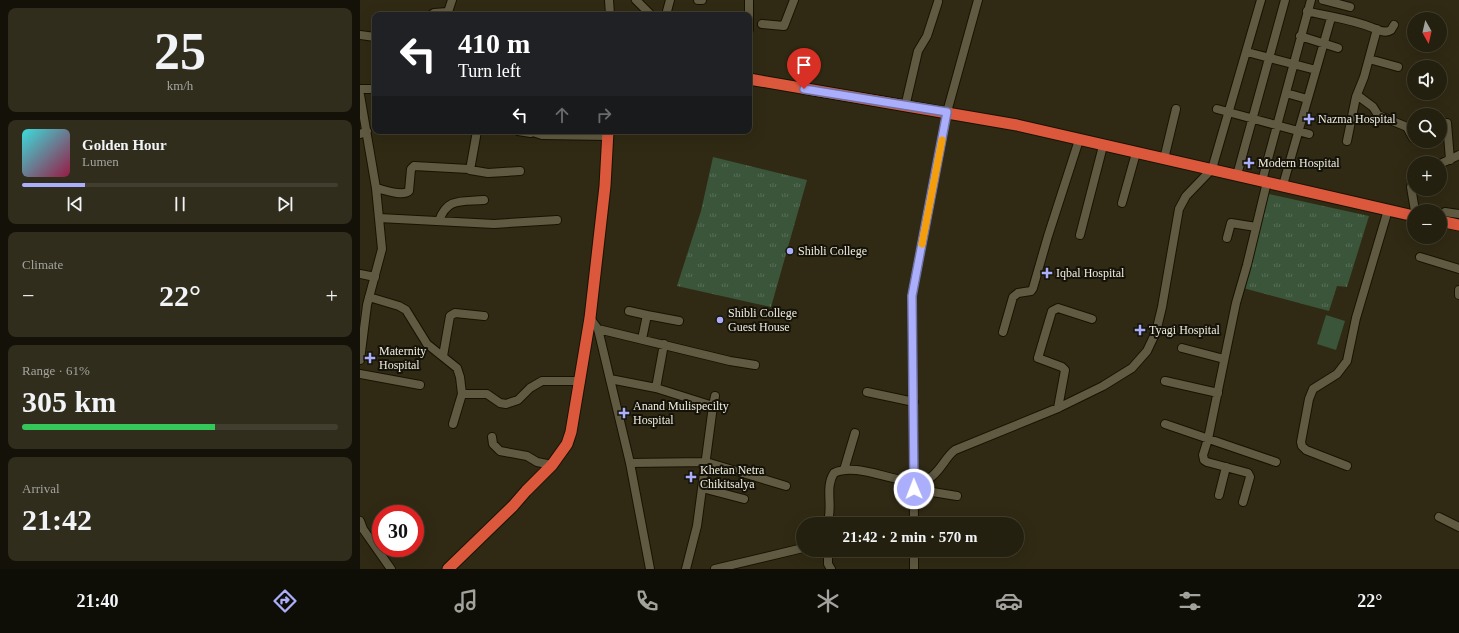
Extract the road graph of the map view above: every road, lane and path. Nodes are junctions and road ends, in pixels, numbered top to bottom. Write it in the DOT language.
graph roads {
  1 [pos="452,0"];
  2 [pos="609,0"];
  3 [pos="636,0"];
  4 [pos="670,0"];
  5 [pos="698,0"];
  6 [pos="702,0"];
  7 [pos="749,0"];
  8 [pos="794,0"];
  9 [pos="978,0"];
  10 [pos="1261,0"];
  11 [pos="1285,0"];
  12 [pos="1311,0"];
  13 [pos="1328,1"];
  14 [pos="938,2"];
  15 [pos="1350,7"];
  16 [pos="1307,11"];
  17 [pos="448,12"];
  18 [pos="610,12"];
  19 [pos="648,12"];
  20 [pos="667,12"];
  21 [pos="749,12"];
  22 [pos="1332,18"];
  23 [pos="762,24"];
  24 [pos="1394,24"];
  25 [pos="1377,29"];
  26 [pos="360,35"];
  27 [pos="1300,36"];
  28 [pos="372,37"];
  29 [pos="1323,43"];
  30 [pos="1338,48"];
  31 [pos="1247,52"];
  32 [pos="1269,57"];
  33 [pos="1369,59"];
  34 [pos="1293,64"];
  35 [pos="1398,67"];
  36 [pos="1316,70"];
  37 [pos="752,80"];
  38 [pos="360,89"];
  39 [pos="372,89"];
  40 [pos="1286,93"];
  41 [pos="360,95"];
  42 [pos="1357,95"];
  43 [pos="1307,99"];
  44 [pos="361,106"];
  45 [pos="905,107"];
  46 [pos="1176,109"];
  47 [pos="1217,109"];
  48 [pos="947,112"];
  49 [pos="1230,112"];
  50 [pos="1253,118"];
  51 [pos="1447,123"];
  52 [pos="1278,126"];
  53 [pos="1407,127"];
  54 [pos="1298,131"];
  55 [pos="364,133"];
  56 [pos="476,134"];
  57 [pos="608,134"];
  58 [pos="1309,134"];
  59 [pos="1079,140"];
  60 [pos="1346,141"];
  61 [pos="1103,146"];
  62 [pos="1136,153"];
  63 [pos="1459,155"];
  64 [pos="1164,159"];
  65 [pos="1450,160"];
  66 [pos="1447,161"];
  67 [pos="470,169"];
  68 [pos="1212,169"];
  69 [pos="520,171"];
  70 [pos="1237,175"];
  71 [pos="1265,181"];
  72 [pos="1283,185"];
  73 [pos="376,188"];
  74 [pos="484,200"];
  75 [pos="1122,203"];
  76 [pos="1388,210"];
  77 [pos="1447,212"];
  78 [pos="1407,214"];
  79 [pos="1459,214"];
  80 [pos="379,218"];
  81 [pos="557,220"];
  82 [pos="439,221"];
  83 [pos="1447,223"];
  84 [pos="1459,225"];
  85 [pos="1256,227"];
  86 [pos="1080,234"];
  87 [pos="1227,238"];
  88 [pos="1420,257"];
  89 [pos="1459,269"];
  90 [pos="360,274"];
  91 [pos="375,277"];
  92 [pos="1459,290"];
  93 [pos="1459,294"];
  94 [pos="369,297"];
  95 [pos="629,312"];
  96 [pos="647,315"];
  97 [pos="484,316"];
  98 [pos="590,318"];
  99 [pos="1092,319"];
  100 [pos="679,322"];
  101 [pos="598,329"];
  102 [pos="1003,332"];
  103 [pos="642,339"];
  104 [pos="664,344"];
  105 [pos="1182,348"];
  106 [pos="443,356"];
  107 [pos="1224,359"];
  108 [pos="360,360"];
  109 [pos="755,365"];
  110 [pos="360,374"];
  111 [pos="610,379"];
  112 [pos="581,381"];
  113 [pos="1165,381"];
  114 [pos="420,385"];
  115 [pos="656,388"];
  116 [pos="867,392"];
  117 [pos="1218,393"];
  118 [pos="462,394"];
  119 [pos="715,396"];
  120 [pos="914,402"];
  121 [pos="713,406"];
  122 [pos="1058,408"];
  123 [pos="452,424"];
  124 [pos="1165,424"];
  125 [pos="855,433"];
  126 [pos="492,437"];
  127 [pos="1208,439"];
  128 [pos="706,462"];
  129 [pos="1276,462"];
  130 [pos="630,464"];
  131 [pos="552,465"];
  132 [pos="1347,466"];
  133 [pos="1226,467"];
  134 [pos="844,470"];
  135 [pos="914,485"];
  136 [pos="786,486"];
  137 [pos="702,488"];
  138 [pos="526,491"];
  139 [pos="1219,495"];
  140 [pos="957,496"];
  141 [pos="744,499"];
  142 [pos="1243,502"];
  143 [pos="829,517"];
  144 [pos="914,517"];
  145 [pos="1439,517"];
  146 [pos="360,521"];
  147 [pos="1459,527"];
  148 [pos="796,550"];
  149 [pos="828,557"];
  150 [pos="914,557"];
  151 [pos="391,569"];
  152 [pos="440,569"];
  153 [pos="448,569"];
  154 [pos="650,569"];
  155 [pos="686,569"];
  156 [pos="715,569"];
  157 [pos="831,569"];
  158 [pos="914,569"];
  1 -- 17 [label="street"];
  2 -- 18 [label="street"];
  3 -- 19 [label="street"];
  4 -- 20 [label="street"];
  5 -- 6 [label="street"];
  7 -- 21 [label="street"];
  8 -- 23 [label="street"];
  9 -- 48 [label="street"];
  10 -- 31 [label="street"];
  11 -- 32 [label="street"];
  12 -- 16 [label="street"];
  13 -- 15 [label="street"];
  14 -- 45 [label="street"];
  16 -- 22 [label="street"];
  16 -- 27 [label="street"];
  22 -- 25 [label="street"];
  22 -- 29 [label="street"];
  24 -- 25 [label="street"];
  25 -- 33 [label="street"];
  26 -- 28 [label="street"];
  27 -- 29 [label="street"];
  27 -- 34 [label="street"];
  29 -- 30 [label="street"];
  29 -- 36 [label="street"];
  31 -- 32 [label="street"];
  31 -- 49 [label="street"];
  32 -- 34 [label="street"];
  32 -- 50 [label="street"];
  33 -- 35 [label="street"];
  33 -- 42 [label="street"];
  34 -- 36 [label="street"];
  34 -- 40 [label="street"];
  36 -- 43 [label="street"];
  37 -- 45 [label="highway"];
  38 -- 39 [label="street"];
  40 -- 43 [label="street"];
  40 -- 52 [label="street"];
  41 -- 44 [label="street"];
  42 -- 53 [label="street"];
  42 -- 60 [label="street"];
  43 -- 54 [label="street"];
  44 -- 55 [label="street"];
  45 -- 48 [label="highway"];
  46 -- 64 [label="street"];
  47 -- 49 [label="street"];
  48 -- 59 [label="highway"];
  48 -- 120 [label="street"];
  49 -- 50 [label="street"];
  49 -- 68 [label="street"];
  50 -- 52 [label="street"];
  50 -- 70 [label="street"];
  51 -- 65 [label="street"];
  52 -- 54 [label="street"];
  52 -- 71 [label="street"];
  54 -- 58 [label="street"];
  54 -- 72 [label="street"];
  55 -- 73 [label="street"];
  56 -- 67 [label="street"];
  57 -- 98 [label="highway"];
  59 -- 61 [label="highway"];
  59 -- 102 [label="street"];
  61 -- 62 [label="highway"];
  61 -- 86 [label="street"];
  62 -- 64 [label="highway"];
  62 -- 75 [label="street"];
  63 -- 65 [label="street"];
  64 -- 68 [label="highway"];
  65 -- 66 [label="street"];
  67 -- 69 [label="street"];
  67 -- 73 [label="street"];
  68 -- 70 [label="highway"];
  68 -- 122 [label="street"];
  70 -- 71 [label="highway"];
  71 -- 72 [label="highway"];
  71 -- 85 [label="street"];
  72 -- 76 [label="highway"];
  73 -- 80 [label="street"];
  74 -- 82 [label="street"];
  76 -- 78 [label="highway"];
  76 -- 132 [label="street"];
  77 -- 79 [label="street"];
  80 -- 82 [label="street"];
  80 -- 91 [label="street"];
  81 -- 82 [label="street"];
  83 -- 84 [label="highway"];
  85 -- 87 [label="street"];
  85 -- 107 [label="street"];
  88 -- 89 [label="street"];
  90 -- 91 [label="street"];
  91 -- 94 [label="street"];
  92 -- 93 [label="street"];
  94 -- 106 [label="street"];
  94 -- 108 [label="street"];
  95 -- 96 [label="street"];
  96 -- 100 [label="street"];
  96 -- 103 [label="street"];
  97 -- 106 [label="street"];
  98 -- 101 [label="street"];
  98 -- 112 [label="highway"];
  99 -- 122 [label="street"];
  101 -- 103 [label="street"];
  101 -- 111 [label="street"];
  103 -- 104 [label="street"];
  104 -- 109 [label="street"];
  104 -- 115 [label="street"];
  105 -- 107 [label="street"];
  106 -- 118 [label="street"];
  107 -- 117 [label="street"];
  110 -- 114 [label="street"];
  111 -- 115 [label="street"];
  111 -- 130 [label="street"];
  112 -- 118 [label="street"];
  112 -- 131 [label="highway"];
  113 -- 117 [label="street"];
  115 -- 121 [label="street"];
  116 -- 120 [label="street"];
  117 -- 127 [label="street"];
  118 -- 123 [label="street"];
  119 -- 121 [label="street"];
  120 -- 135 [label="street"];
  121 -- 128 [label="street"];
  122 -- 135 [label="street"];
  124 -- 127 [label="street"];
  125 -- 134 [label="street"];
  126 -- 131 [label="street"];
  127 -- 129 [label="street"];
  127 -- 133 [label="street"];
  128 -- 130 [label="street"];
  128 -- 136 [label="street"];
  128 -- 137 [label="street"];
  130 -- 154 [label="street"];
  131 -- 138 [label="highway"];
  133 -- 139 [label="street"];
  133 -- 142 [label="street"];
  134 -- 135 [label="street"];
  134 -- 143 [label="street"];
  135 -- 140 [label="street"];
  135 -- 144 [label="street"];
  137 -- 141 [label="street"];
  137 -- 155 [label="street"];
  138 -- 152 [label="highway"];
  138 -- 153 [label="highway"];
  145 -- 147 [label="street"];
  146 -- 151 [label="street"];
  148 -- 156 [label="street"];
  149 -- 157 [label="street"];
  150 -- 158 [label="street"];
}
